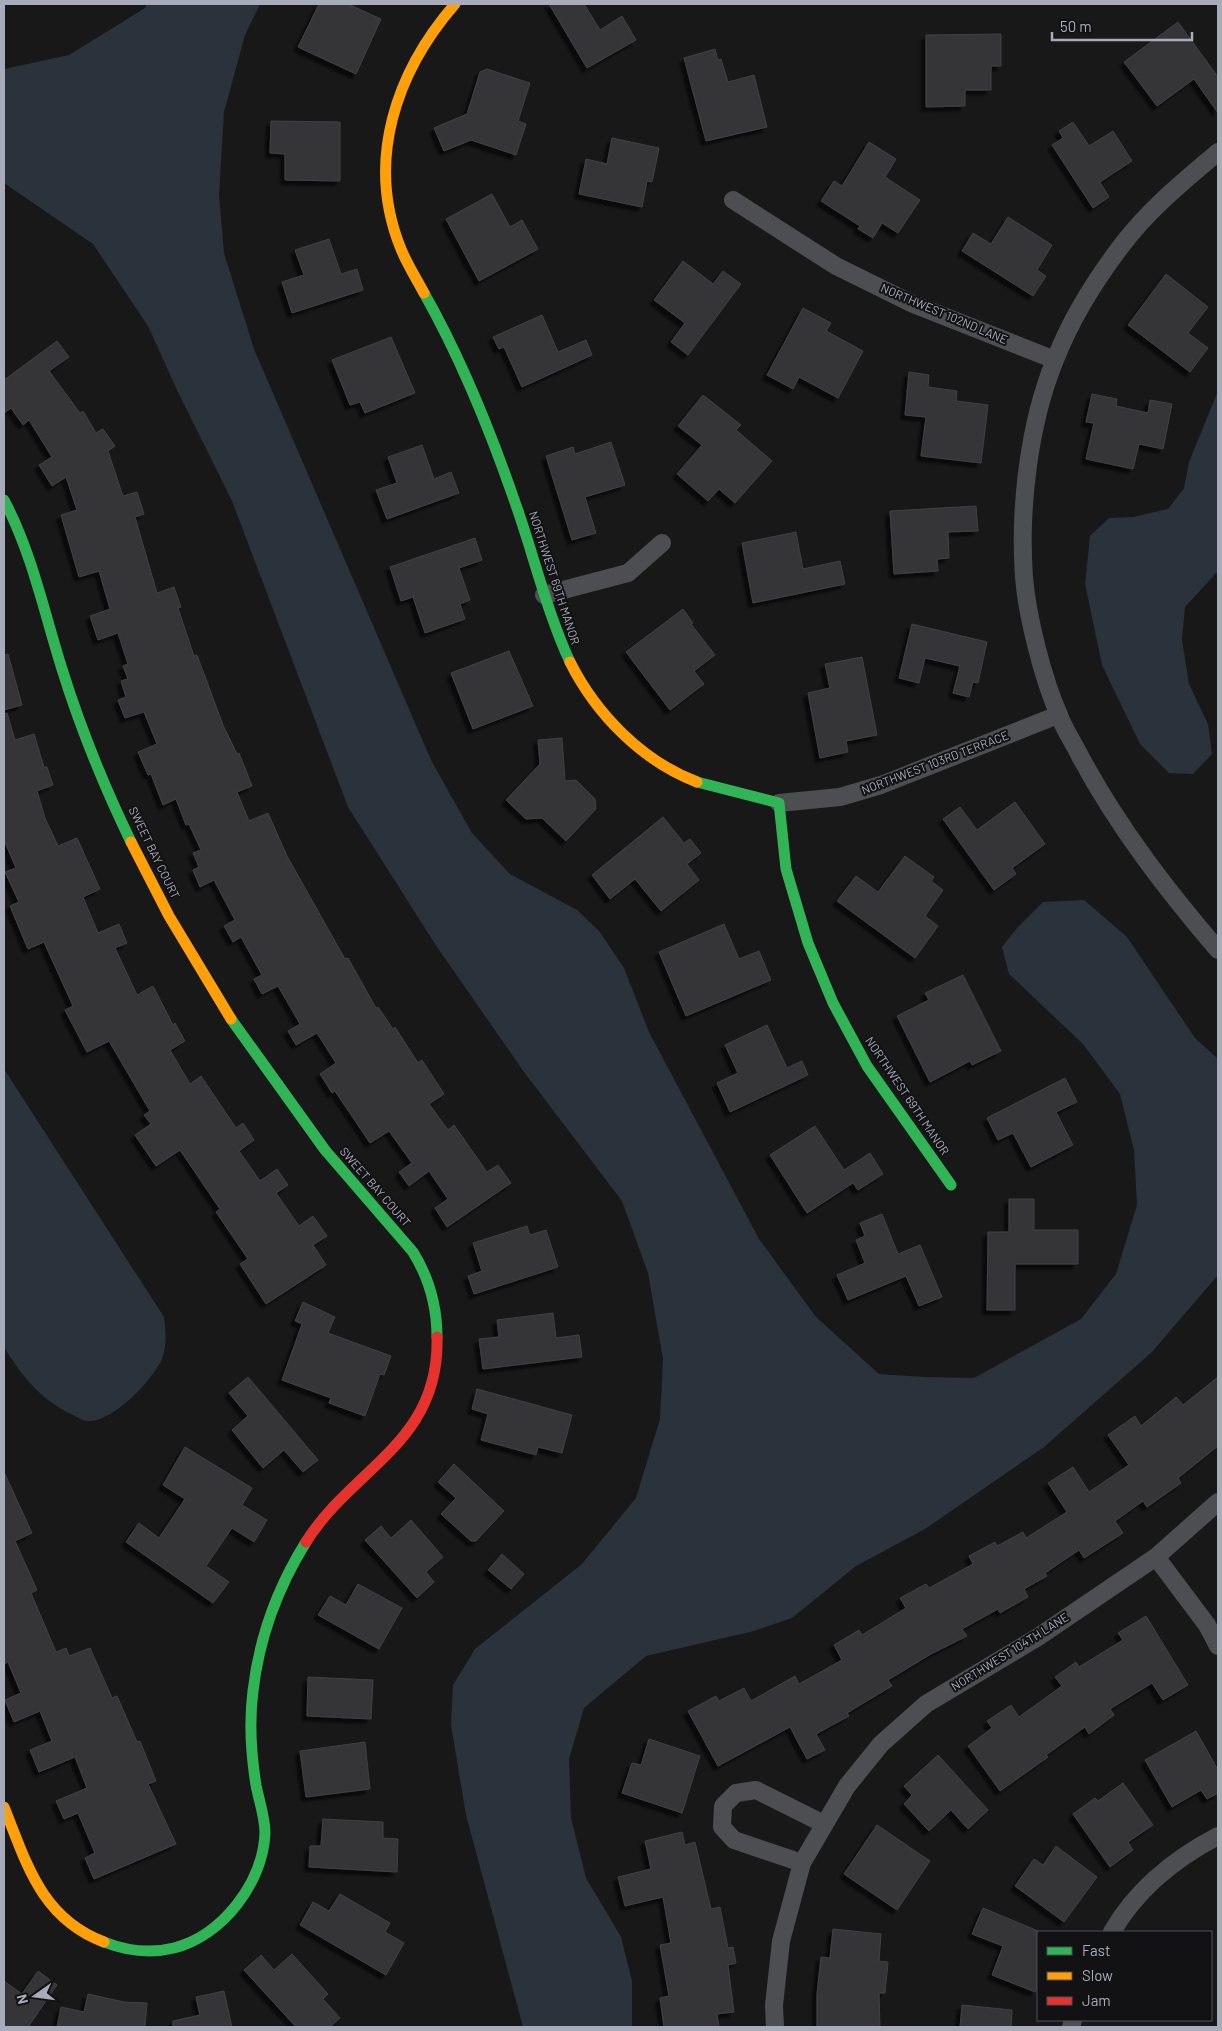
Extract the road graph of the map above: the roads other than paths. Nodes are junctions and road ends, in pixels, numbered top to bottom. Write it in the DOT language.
graph roads {
  1 [pos="455,4"];
  2 [pos="1218,152"];
  3 [pos="733,200"];
  4 [pos="1055,360"];
  5 [pos="4,500"];
  6 [pos="662,543"];
  7 [pos="544,595"];
  8 [pos="1058,715"];
  9 [pos="779,803"];
  10 [pos="1198,926"];
  11 [pos="1218,942"];
  12 [pos="1218,950"];
  13 [pos="951,1185"];
  14 [pos="1218,1502"];
  15 [pos="1156,1557"];
  16 [pos="1218,1646"];
  17 [pos="4,1807"];
  18 [pos="824,1824"];
  19 [pos="1218,1836"];
  20 [pos="802,1863"];
  21 [pos="1113,1931"];
  22 [pos="775,2027"];
  1 -- 7 [label="street, NORTHWEST 69TH MANOR"];
  2 -- 4 [label="street"];
  3 -- 4 [label="street, NORTHWEST 102ND LANE"];
  4 -- 8 [label="street"];
  5 -- 17 [label="street, SWEET BAY COURT"];
  6 -- 7 [label="street"];
  7 -- 9 [label="street, NORTHWEST 69TH MANOR"];
  8 -- 9 [label="street, NORTHWEST 103RD TERRACE"];
  8 -- 10 [label="street"];
  9 -- 13 [label="street, NORTHWEST 69TH MANOR"];
  10 -- 11 [label="street"];
  10 -- 12 [label="street"];
  14 -- 15 [label="street, NORTHWEST 104TH LANE"];
  15 -- 16 [label="street"];
  15 -- 18 [label="street, NORTHWEST 104TH LANE"];
  18 -- 20 [label="street, NORTHWEST 104TH LANE"];
  18 -- 20 [label="street"];
  19 -- 21 [label="street"];
  20 -- 22 [label="street, NORTHWEST 104TH LANE"];
}
